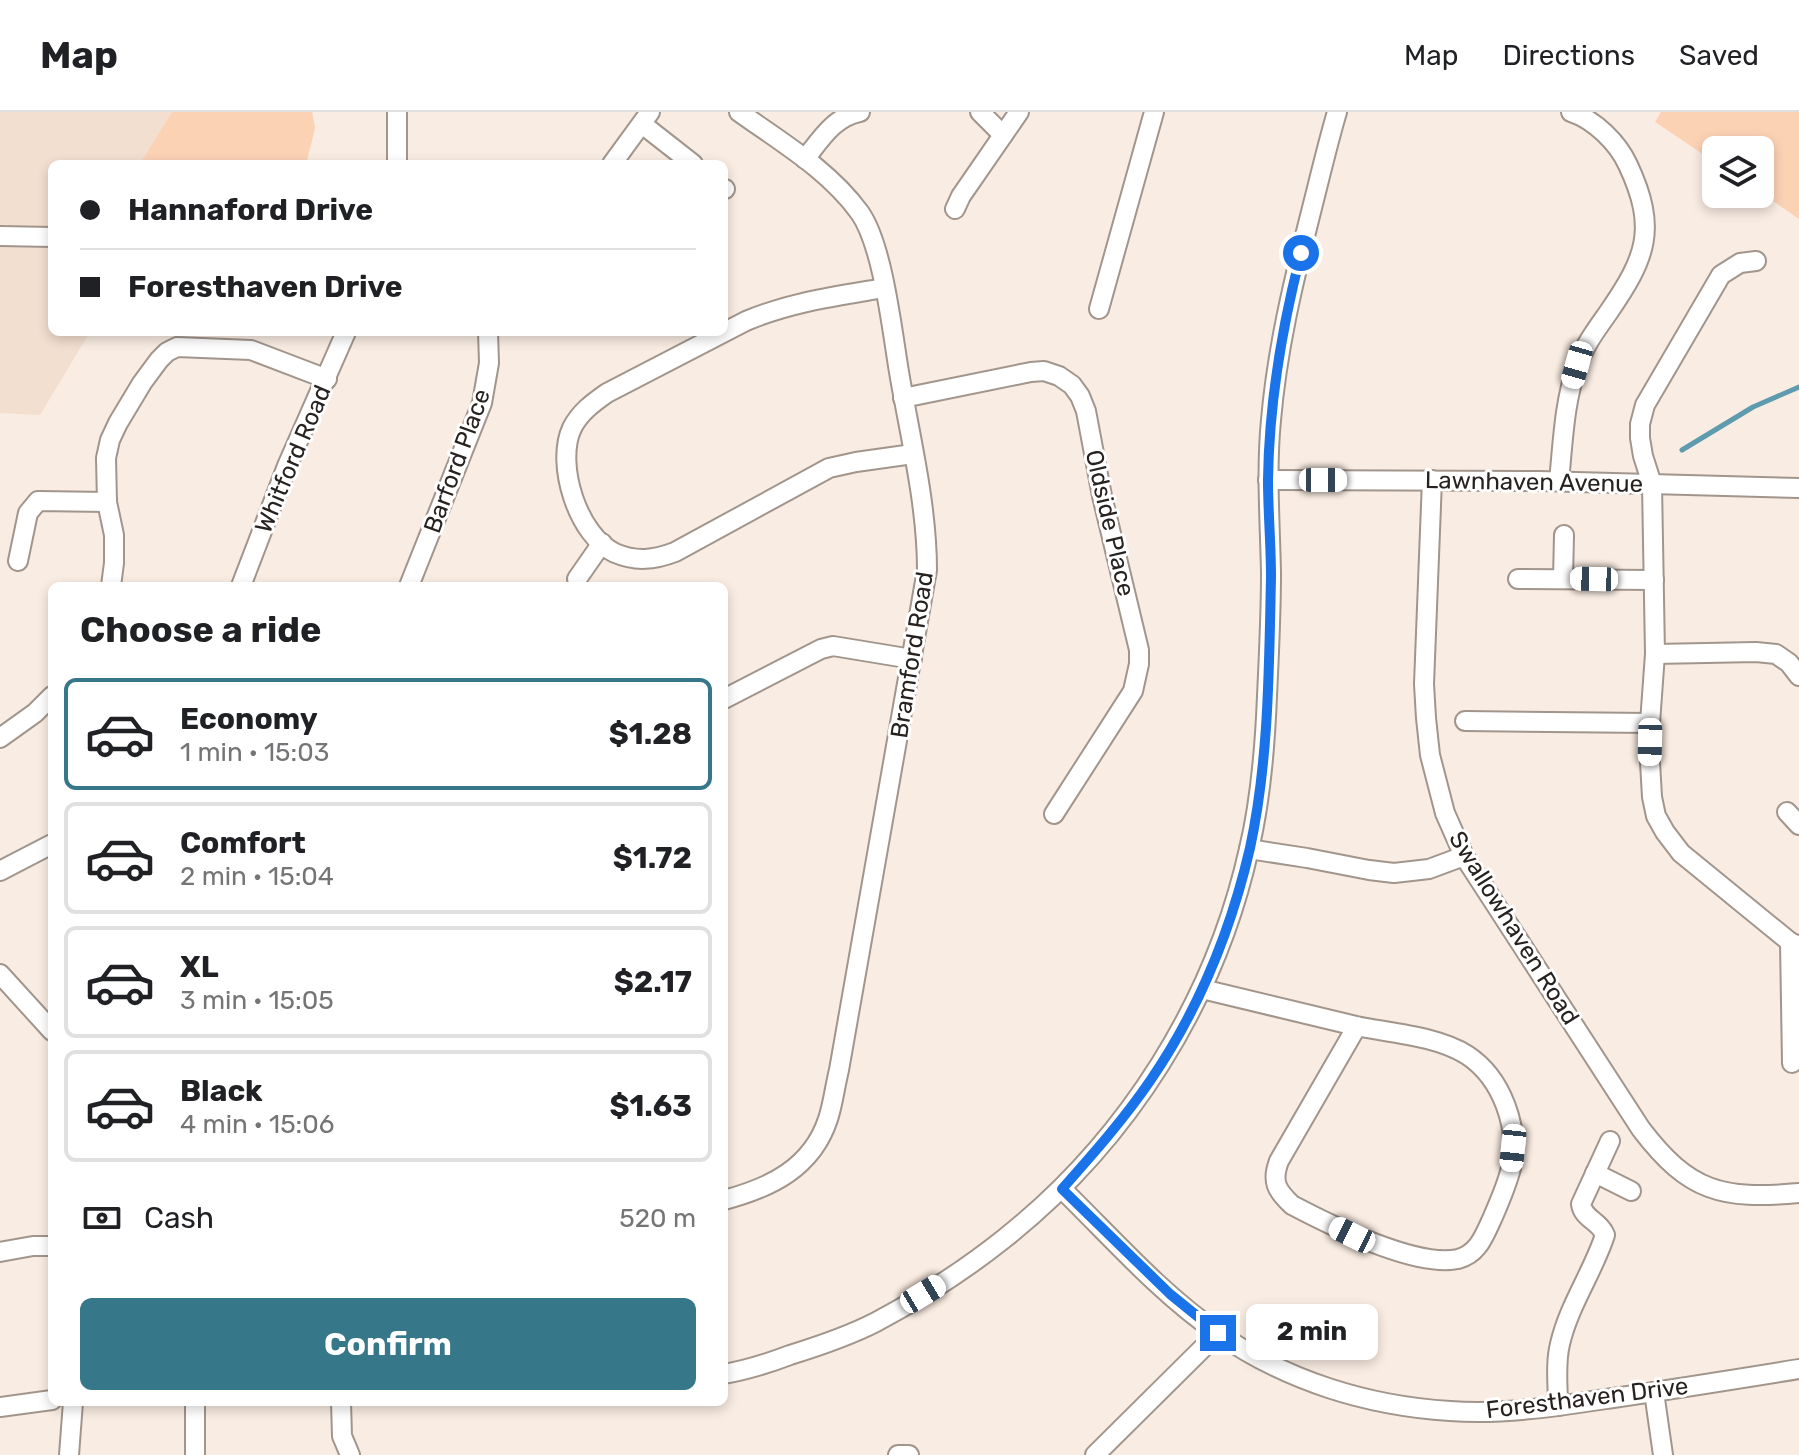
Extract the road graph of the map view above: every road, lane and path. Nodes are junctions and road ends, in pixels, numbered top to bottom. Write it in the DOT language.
graph roads {
  1 [pos="397,112"];
  2 [pos="739,112"];
  3 [pos="860,112"];
  4 [pos="980,112"];
  5 [pos="1019,112"];
  6 [pos="1154,112"];
  7 [pos="1337,112"];
  8 [pos="1571,112"];
  9 [pos="646,118"];
  10 [pos="1003,135"];
  11 [pos="805,159"];
  12 [pos="397,160"];
  13 [pos="615,160"];
  14 [pos="689,160"];
  15 [pos="958,202"];
  16 [pos="0,236"];
  17 [pos="48,237"];
  18 [pos="1756,261"];
  19 [pos="884,288"];
  20 [pos="1099,309"];
  21 [pos="728,332"];
  22 [pos="344,336"];
  23 [pos="488,336"];
  24 [pos="720,336"];
  25 [pos="327,379"];
  26 [pos="903,398"];
  27 [pos="913,454"];
  28 [pos="1268,480"];
  29 [pos="1432,480"];
  30 [pos="1559,481"];
  31 [pos="1652,484"];
  32 [pos="1799,488"];
  33 [pos="107,502"];
  34 [pos="1564,535"];
  35 [pos="602,543"];
  36 [pos="18,561"];
  37 [pos="577,579"];
  38 [pos="1518,579"];
  39 [pos="1563,579"];
  40 [pos="1654,580"];
  41 [pos="112,582"];
  42 [pos="243,582"];
  43 [pos="411,582"];
  44 [pos="1655,654"];
  45 [pos="912,659"];
  46 [pos="1799,676"];
  47 [pos="728,697"];
  48 [pos="48,700"];
  49 [pos="1465,721"];
  50 [pos="1650,723"];
  51 [pos="0,738"];
  52 [pos="1054,814"];
  53 [pos="48,846"];
  54 [pos="1249,849"];
  55 [pos="1464,856"];
  56 [pos="0,871"];
  57 [pos="1795,944"];
  58 [pos="0,974"];
  59 [pos="1202,989"];
  60 [pos="1357,1026"];
  61 [pos="48,1027"];
  62 [pos="1792,1063"];
  63 [pos="1610,1141"];
  64 [pos="1595,1173"];
  65 [pos="1062,1189"];
  66 [pos="1631,1191"];
  67 [pos="1799,1193"];
  68 [pos="728,1199"];
  69 [pos="48,1246"];
  70 [pos="0,1252"];
  71 [pos="1218,1333"];
  72 [pos="1799,1369"];
  73 [pos="728,1373"];
  74 [pos="1654,1392"];
  75 [pos="48,1401"];
  76 [pos="73,1406"];
  77 [pos="195,1406"];
  78 [pos="341,1406"];
  79 [pos="1558,1406"];
  80 [pos="0,1407"];
  81 [pos="69,1455"];
  82 [pos="195,1455"];
  83 [pos="350,1455"];
  84 [pos="898,1455"];
  85 [pos="909,1455"];
  86 [pos="1095,1455"];
  87 [pos="1663,1455"];
  1 -- 12 [label="street"];
  2 -- 11 [label="street, Bramford Road"];
  3 -- 11 [label="street"];
  4 -- 10 [label="street"];
  5 -- 10 [label="street"];
  6 -- 20 [label="street"];
  7 -- 28 [label="street"];
  8 -- 30 [label="street"];
  9 -- 13 [label="street"];
  9 -- 14 [label="street"];
  10 -- 15 [label="street"];
  11 -- 19 [label="street, Bramford Road"];
  16 -- 17 [label="street"];
  18 -- 31 [label="street"];
  19 -- 21 [label="street"];
  19 -- 26 [label="street, Bramford Road"];
  22 -- 25 [label="street, Whitford Road"];
  23 -- 43 [label="street, Barford Place"];
  24 -- 35 [label="street"];
  25 -- 33 [label="street"];
  25 -- 42 [label="street, Whitford Road"];
  26 -- 27 [label="street, Bramford Road"];
  26 -- 52 [label="street, Oldside Place"];
  27 -- 35 [label="street"];
  27 -- 45 [label="street, Bramford Road"];
  28 -- 29 [label="street, Lawnhaven Avenue"];
  28 -- 54 [label="street"];
  29 -- 30 [label="street, Lawnhaven Avenue"];
  29 -- 55 [label="street, Swallowhaven Road"];
  30 -- 31 [label="street, Lawnhaven Avenue"];
  31 -- 32 [label="street, Lawnhaven Avenue"];
  31 -- 40 [label="street"];
  33 -- 36 [label="street"];
  33 -- 41 [label="street"];
  34 -- 39 [label="street"];
  35 -- 37 [label="street"];
  38 -- 39 [label="street"];
  39 -- 40 [label="street"];
  40 -- 44 [label="street"];
  44 -- 46 [label="street"];
  44 -- 50 [label="street"];
  45 -- 47 [label="street"];
  45 -- 68 [label="street, Bramford Road"];
  48 -- 51 [label="street"];
  49 -- 50 [label="street"];
  50 -- 57 [label="street"];
  53 -- 56 [label="street"];
  54 -- 55 [label="street"];
  54 -- 59 [label="street"];
  55 -- 67 [label="street, Swallowhaven Road"];
  57 -- 62 [label="street"];
  58 -- 61 [label="street"];
  59 -- 60 [label="street"];
  59 -- 65 [label="street"];
  60 -- 60 [label="street"];
  63 -- 64 [label="street"];
  64 -- 66 [label="street"];
  64 -- 79 [label="street"];
  65 -- 71 [label="street, Foresthaven Drive"];
  65 -- 73 [label="street"];
  69 -- 70 [label="street"];
  71 -- 79 [label="street, Foresthaven Drive"];
  71 -- 86 [label="street"];
  72 -- 74 [label="street, Foresthaven Drive"];
  74 -- 79 [label="street, Foresthaven Drive"];
  74 -- 87 [label="street"];
  75 -- 80 [label="street"];
  76 -- 81 [label="street"];
  77 -- 82 [label="street"];
  78 -- 83 [label="street"];
  84 -- 85 [label="street"];
}
